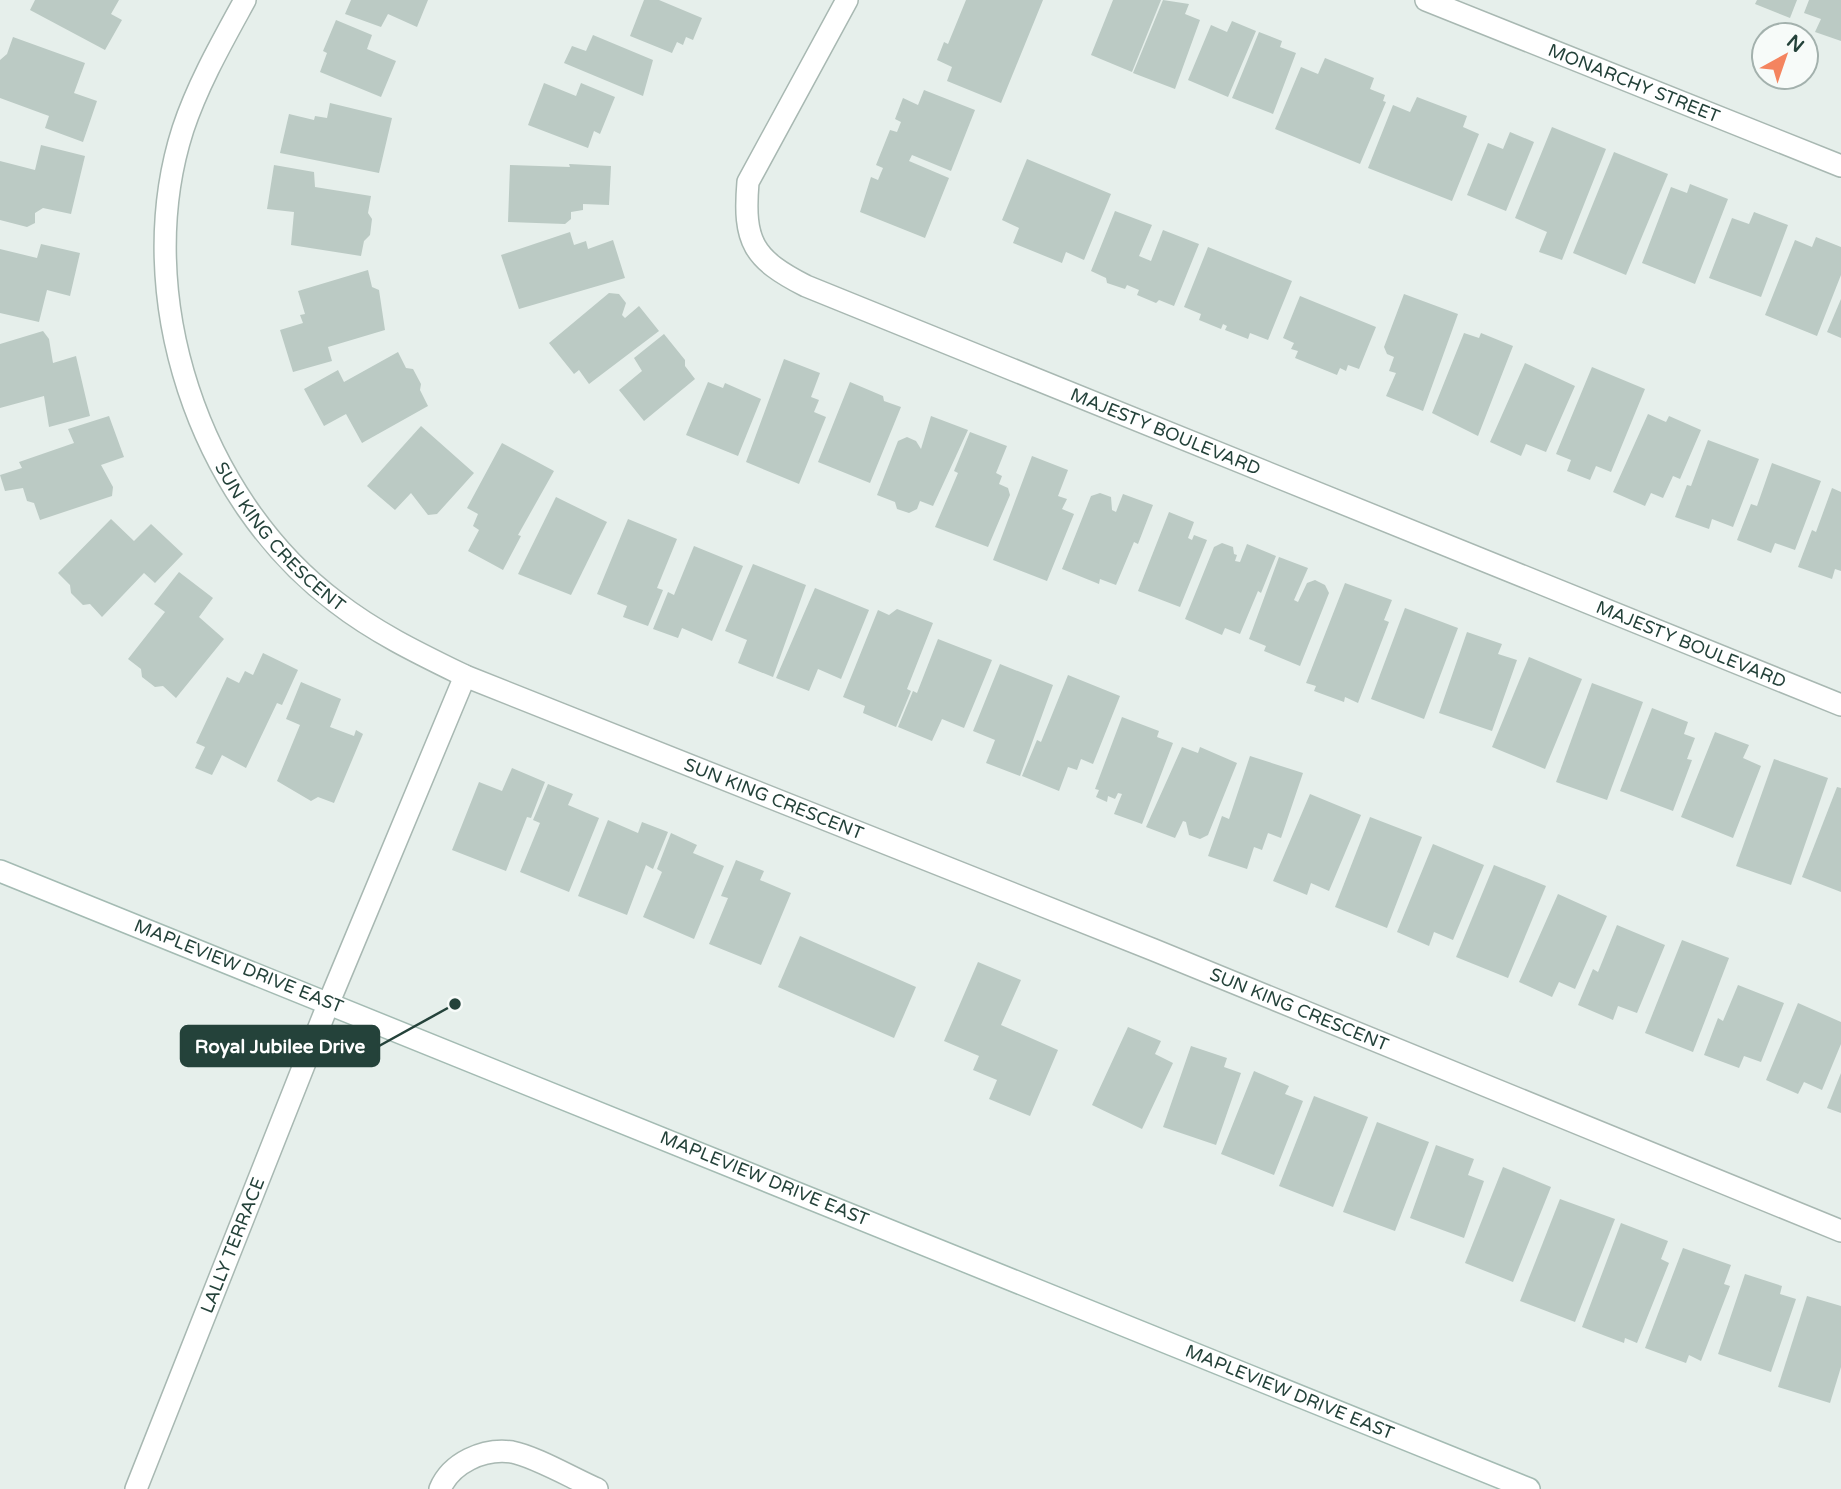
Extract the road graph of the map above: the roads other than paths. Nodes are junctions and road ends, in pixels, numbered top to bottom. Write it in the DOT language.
graph roads {
  1 [pos="244,0"];
  2 [pos="847,0"];
  3 [pos="1426,0"];
  4 [pos="1841,166"];
  5 [pos="465,676"];
  6 [pos="1841,705"];
  7 [pos="0,871"];
  8 [pos="329,1002"];
  9 [pos="1841,1231"];
  10 [pos="136,1489"];
  11 [pos="440,1489"];
  12 [pos="597,1489"];
  13 [pos="1529,1489"];
  1 -- 5 [label="street, SUN KING CRESCENT"];
  2 -- 6 [label="street, MAJESTY BOULEVARD"];
  3 -- 4 [label="street, MONARCHY STREET"];
  5 -- 8 [label="street, LALLY TERRACE"];
  5 -- 9 [label="street, SUN KING CRESCENT"];
  7 -- 8 [label="street, MAPLEVIEW DRIVE EAST"];
  8 -- 10 [label="street, LALLY TERRACE"];
  8 -- 13 [label="street, MAPLEVIEW DRIVE EAST"];
  11 -- 12 [label="street"];
}
